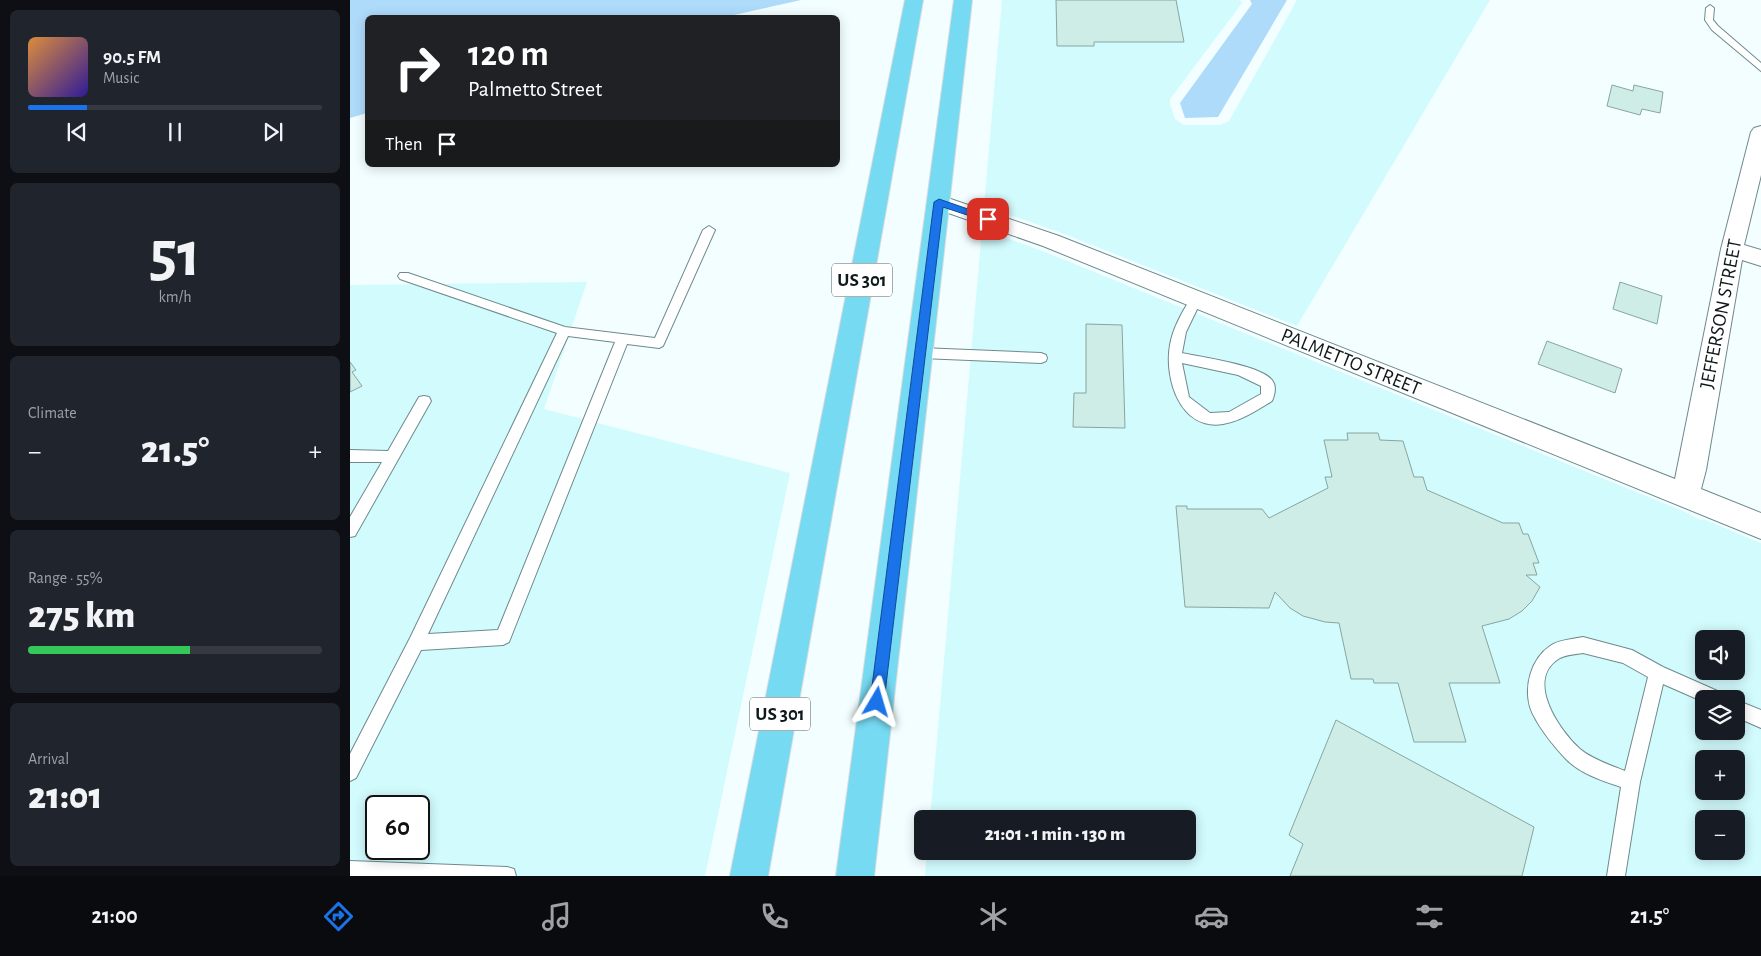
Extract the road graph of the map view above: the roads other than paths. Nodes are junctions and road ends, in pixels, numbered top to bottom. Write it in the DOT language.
graph roads {
  1 [pos="963,1"];
  2 [pos="913,4"];
  3 [pos="1710,8"];
  4 [pos="1761,68"];
  5 [pos="1761,132"];
  6 [pos="939,202"];
  7 [pos="709,230"];
  8 [pos="1732,249"];
  9 [pos="1761,258"];
  10 [pos="404,276"];
  11 [pos="1196,299"];
  12 [pos="564,331"];
  13 [pos="623,338"];
  14 [pos="921,353"];
  15 [pos="1176,357"];
  16 [pos="1041,358"];
  17 [pos="424,401"];
  18 [pos="350,456"];
  19 [pos="392,457"];
  20 [pos="1684,496"];
  21 [pos="1761,526"];
  22 [pos="350,531"];
  23 [pos="416,643"];
  24 [pos="1658,673"];
  25 [pos="1696,690"];
  26 [pos="1745,712"];
  27 [pos="1761,719"];
  28 [pos="350,772"];
  29 [pos="1631,782"];
  30 [pos="350,870"];
  31 [pos="507,876"];
  32 [pos="749,876"];
  33 [pos="856,876"];
  34 [pos="1616,876"];
  1 -- 6 [label="main road"];
  2 -- 32 [label="main road, US 301"];
  3 -- 4 [label="lane"];
  5 -- 8 [label="street, JEFFERSON STREET"];
  6 -- 11 [label="street, PALMETTO STREET"];
  6 -- 14 [label="main road"];
  7 -- 13 [label="lane"];
  8 -- 9 [label="street"];
  8 -- 20 [label="street, JEFFERSON STREET"];
  10 -- 12 [label="lane"];
  11 -- 15 [label="lane"];
  11 -- 20 [label="street, PALMETTO STREET"];
  12 -- 13 [label="lane"];
  12 -- 23 [label="lane"];
  13 -- 23 [label="lane"];
  14 -- 16 [label="lane"];
  14 -- 33 [label="main road"];
  15 -- 15 [label="lane"];
  17 -- 19 [label="lane"];
  18 -- 19 [label="lane"];
  19 -- 22 [label="lane"];
  20 -- 21 [label="street, PALMETTO STREET"];
  23 -- 28 [label="lane"];
  24 -- 25 [label="lane"];
  24 -- 29 [label="lane"];
  24 -- 29 [label="lane"];
  26 -- 27 [label="lane"];
  29 -- 34 [label="lane"];
  30 -- 31 [label="lane"];
}
